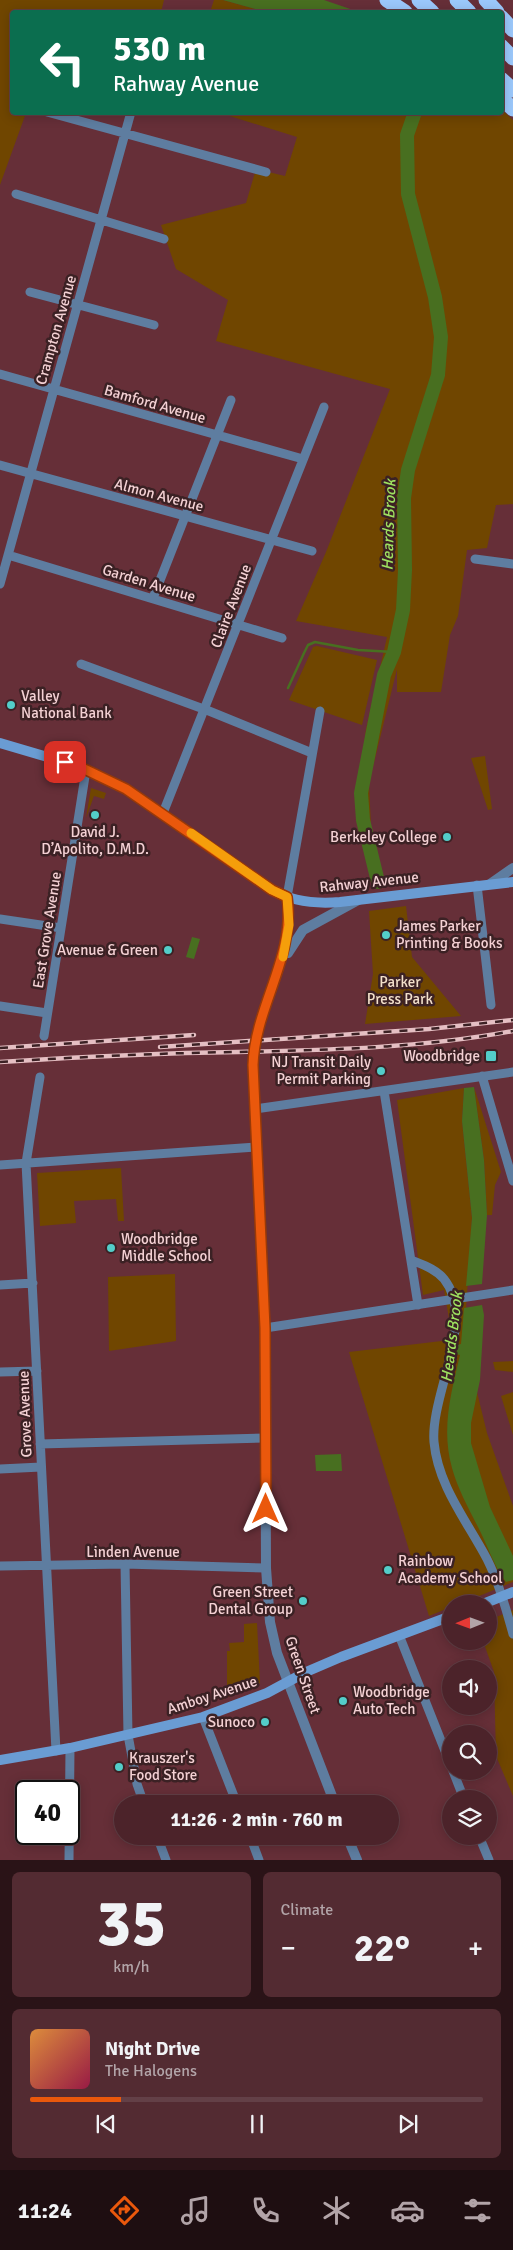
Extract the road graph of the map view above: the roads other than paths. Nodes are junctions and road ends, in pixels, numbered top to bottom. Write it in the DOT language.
graph roads {
  1 [pos="387,0"];
  2 [pos="418,0"];
  3 [pos="457,0"];
  4 [pos="486,0"];
  5 [pos="402,10"];
  6 [pos="430,10"];
  7 [pos="467,10"];
  8 [pos="495,10"];
  9 [pos="504,20"];
  10 [pos="513,30"];
  11 [pos="504,49"];
  12 [pos="513,58"];
  13 [pos="58,115"];
  14 [pos="130,115"];
  15 [pos="125,133"];
  16 [pos="266,172"];
  17 [pos="16,194"];
  18 [pos="101,219"];
  19 [pos="164,238"];
  20 [pos="30,292"];
  21 [pos="78,305"];
  22 [pos="154,325"];
  23 [pos="0,374"];
  24 [pos="54,390"];
  25 [pos="230,400"];
  26 [pos="324,408"];
  27 [pos="216,435"];
  28 [pos="303,460"];
  29 [pos="0,466"];
  30 [pos="30,474"];
  31 [pos="184,516"];
  32 [pos="272,539"];
  33 [pos="312,551"];
  34 [pos="5,558"];
  35 [pos="476,559"];
  36 [pos="513,564"];
  37 [pos="0,584"];
  38 [pos="153,598"];
  39 [pos="239,624"];
  40 [pos="282,638"];
  41 [pos="81,664"];
  42 [pos="206,710"];
  43 [pos="320,711"];
  44 [pos="0,743"];
  45 [pos="312,753"];
  46 [pos="86,770"];
  47 [pos="163,814"];
  48 [pos="513,868"];
  49 [pos="513,882"];
  50 [pos="490,884"];
  51 [pos="477,885"];
  52 [pos="287,897"];
  53 [pos="358,899"];
  54 [pos="0,919"];
  55 [pos="61,928"];
  56 [pos="277,974"];
  57 [pos="491,1005"];
  58 [pos="0,1006"];
  59 [pos="47,1013"];
  60 [pos="44,1036"];
  61 [pos="513,1072"];
  62 [pos="482,1076"];
  63 [pos="40,1077"];
  64 [pos="384,1090"];
  65 [pos="255,1109"];
  66 [pos="257,1148"];
  67 [pos="26,1163"];
  68 [pos="0,1165"];
  69 [pos="513,1181"];
  70 [pos="411,1260"];
  71 [pos="33,1283"];
  72 [pos="0,1285"];
  73 [pos="513,1290"];
  74 [pos="452,1299"];
  75 [pos="418,1305"];
  76 [pos="265,1328"];
  77 [pos="37,1370"];
  78 [pos="0,1372"];
  79 [pos="265,1438"];
  80 [pos="40,1444"];
  81 [pos="41,1467"];
  82 [pos="0,1469"];
  83 [pos="125,1564"];
  84 [pos="0,1566"];
  85 [pos="46,1566"];
  86 [pos="266,1568"];
  87 [pos="509,1594"];
  88 [pos="442,1619"];
  89 [pos="513,1634"];
  90 [pos="399,1635"];
  91 [pos="288,1682"];
  92 [pos="203,1717"];
  93 [pos="128,1735"];
  94 [pos="442,1743"];
  95 [pos="70,1748"];
  96 [pos="56,1751"];
  97 [pos="0,1760"];
  98 [pos="140,1795"];
  99 [pos="233,1795"];
  100 [pos="332,1795"];
  101 [pos="160,1845"];
  102 [pos="253,1845"];
  103 [pos="351,1845"];
  104 [pos="483,1845"];
  105 [pos="69,1860"];
  106 [pos="166,1860"];
  107 [pos="259,1860"];
  108 [pos="357,1860"];
  109 [pos="489,1860"];
  1 -- 5 [label="highway"];
  2 -- 6 [label="highway"];
  3 -- 7 [label="highway"];
  4 -- 8 [label="highway"];
  9 -- 10 [label="highway"];
  11 -- 12 [label="highway"];
  13 -- 15 [label="street"];
  14 -- 15 [label="street, Crampton Avenue"];
  15 -- 16 [label="street"];
  15 -- 18 [label="street, Crampton Avenue"];
  17 -- 18 [label="street"];
  18 -- 19 [label="street"];
  18 -- 21 [label="street, Crampton Avenue"];
  20 -- 21 [label="street"];
  21 -- 22 [label="street"];
  21 -- 24 [label="street, Crampton Avenue"];
  23 -- 24 [label="street, Bamford Avenue"];
  24 -- 27 [label="street, Bamford Avenue"];
  24 -- 30 [label="street, Crampton Avenue"];
  25 -- 27 [label="street"];
  26 -- 28 [label="street, Claire Avenue"];
  27 -- 28 [label="street, Bamford Avenue"];
  27 -- 31 [label="street"];
  28 -- 32 [label="street, Claire Avenue"];
  29 -- 30 [label="street, Almon Avenue"];
  30 -- 31 [label="street, Almon Avenue"];
  30 -- 34 [label="street, Crampton Avenue"];
  31 -- 32 [label="street, Almon Avenue"];
  31 -- 38 [label="street"];
  32 -- 33 [label="street, Almon Avenue"];
  32 -- 39 [label="street, Claire Avenue"];
  34 -- 37 [label="street, Crampton Avenue"];
  34 -- 38 [label="street, Garden Avenue"];
  35 -- 36 [label="street"];
  38 -- 39 [label="street, Garden Avenue"];
  39 -- 40 [label="street, Garden Avenue"];
  39 -- 42 [label="street, Claire Avenue"];
  41 -- 42 [label="street"];
  42 -- 45 [label="street"];
  42 -- 47 [label="street, Claire Avenue"];
  43 -- 45 [label="street"];
  44 -- 46 [label="main road, Rahway Avenue"];
  45 -- 52 [label="street"];
  46 -- 47 [label="main road, Rahway Avenue"];
  46 -- 55 [label="street, East Grove Avenue"];
  47 -- 52 [label="main road, Rahway Avenue"];
  48 -- 50 [label="street"];
  49 -- 50 [label="main road, Rahway Avenue"];
  50 -- 51 [label="main road, Rahway Avenue"];
  51 -- 53 [label="main road, Rahway Avenue"];
  51 -- 57 [label="street"];
  52 -- 53 [label="main road, Rahway Avenue"];
  52 -- 56 [label="street, Green Street"];
  53 -- 56 [label="street"];
  54 -- 55 [label="street"];
  55 -- 59 [label="street, East Grove Avenue"];
  56 -- 65 [label="street, Green Street"];
  58 -- 59 [label="street"];
  59 -- 60 [label="street, East Grove Avenue"];
  61 -- 62 [label="street"];
  62 -- 64 [label="street"];
  62 -- 69 [label="street"];
  63 -- 67 [label="street, Grove Avenue"];
  64 -- 65 [label="street"];
  64 -- 70 [label="street"];
  65 -- 66 [label="street, Green Street"];
  66 -- 67 [label="street"];
  66 -- 76 [label="street, Green Street"];
  67 -- 68 [label="street"];
  67 -- 71 [label="street, Grove Avenue"];
  70 -- 74 [label="street"];
  70 -- 75 [label="street"];
  71 -- 72 [label="street"];
  71 -- 77 [label="street, Grove Avenue"];
  73 -- 74 [label="street"];
  74 -- 75 [label="street"];
  74 -- 87 [label="street"];
  75 -- 76 [label="street"];
  76 -- 79 [label="street, Green Street"];
  77 -- 78 [label="street"];
  77 -- 80 [label="street, Grove Avenue"];
  79 -- 80 [label="street"];
  79 -- 86 [label="street, Green Street"];
  80 -- 81 [label="street, Grove Avenue"];
  81 -- 82 [label="street"];
  81 -- 85 [label="street, Grove Avenue"];
  83 -- 85 [label="street, Linden Avenue"];
  83 -- 86 [label="street, Linden Avenue"];
  83 -- 93 [label="street"];
  84 -- 85 [label="street, Linden Avenue"];
  85 -- 96 [label="street, Grove Avenue"];
  86 -- 91 [label="street, Green Street"];
  87 -- 89 [label="street"];
  88 -- 90 [label="main road, Amboy Avenue"];
  90 -- 91 [label="main road, Amboy Avenue"];
  90 -- 94 [label="street"];
  91 -- 92 [label="main road, Amboy Avenue"];
  91 -- 100 [label="street, Green Street"];
  92 -- 93 [label="main road, Amboy Avenue"];
  92 -- 99 [label="street"];
  93 -- 95 [label="main road, Amboy Avenue"];
  93 -- 98 [label="street"];
  95 -- 96 [label="main road, Amboy Avenue"];
  95 -- 105 [label="street"];
  96 -- 97 [label="main road, Amboy Avenue"];
  101 -- 106 [label="street"];
  102 -- 107 [label="street"];
  103 -- 108 [label="street"];
  104 -- 109 [label="street"];
}
